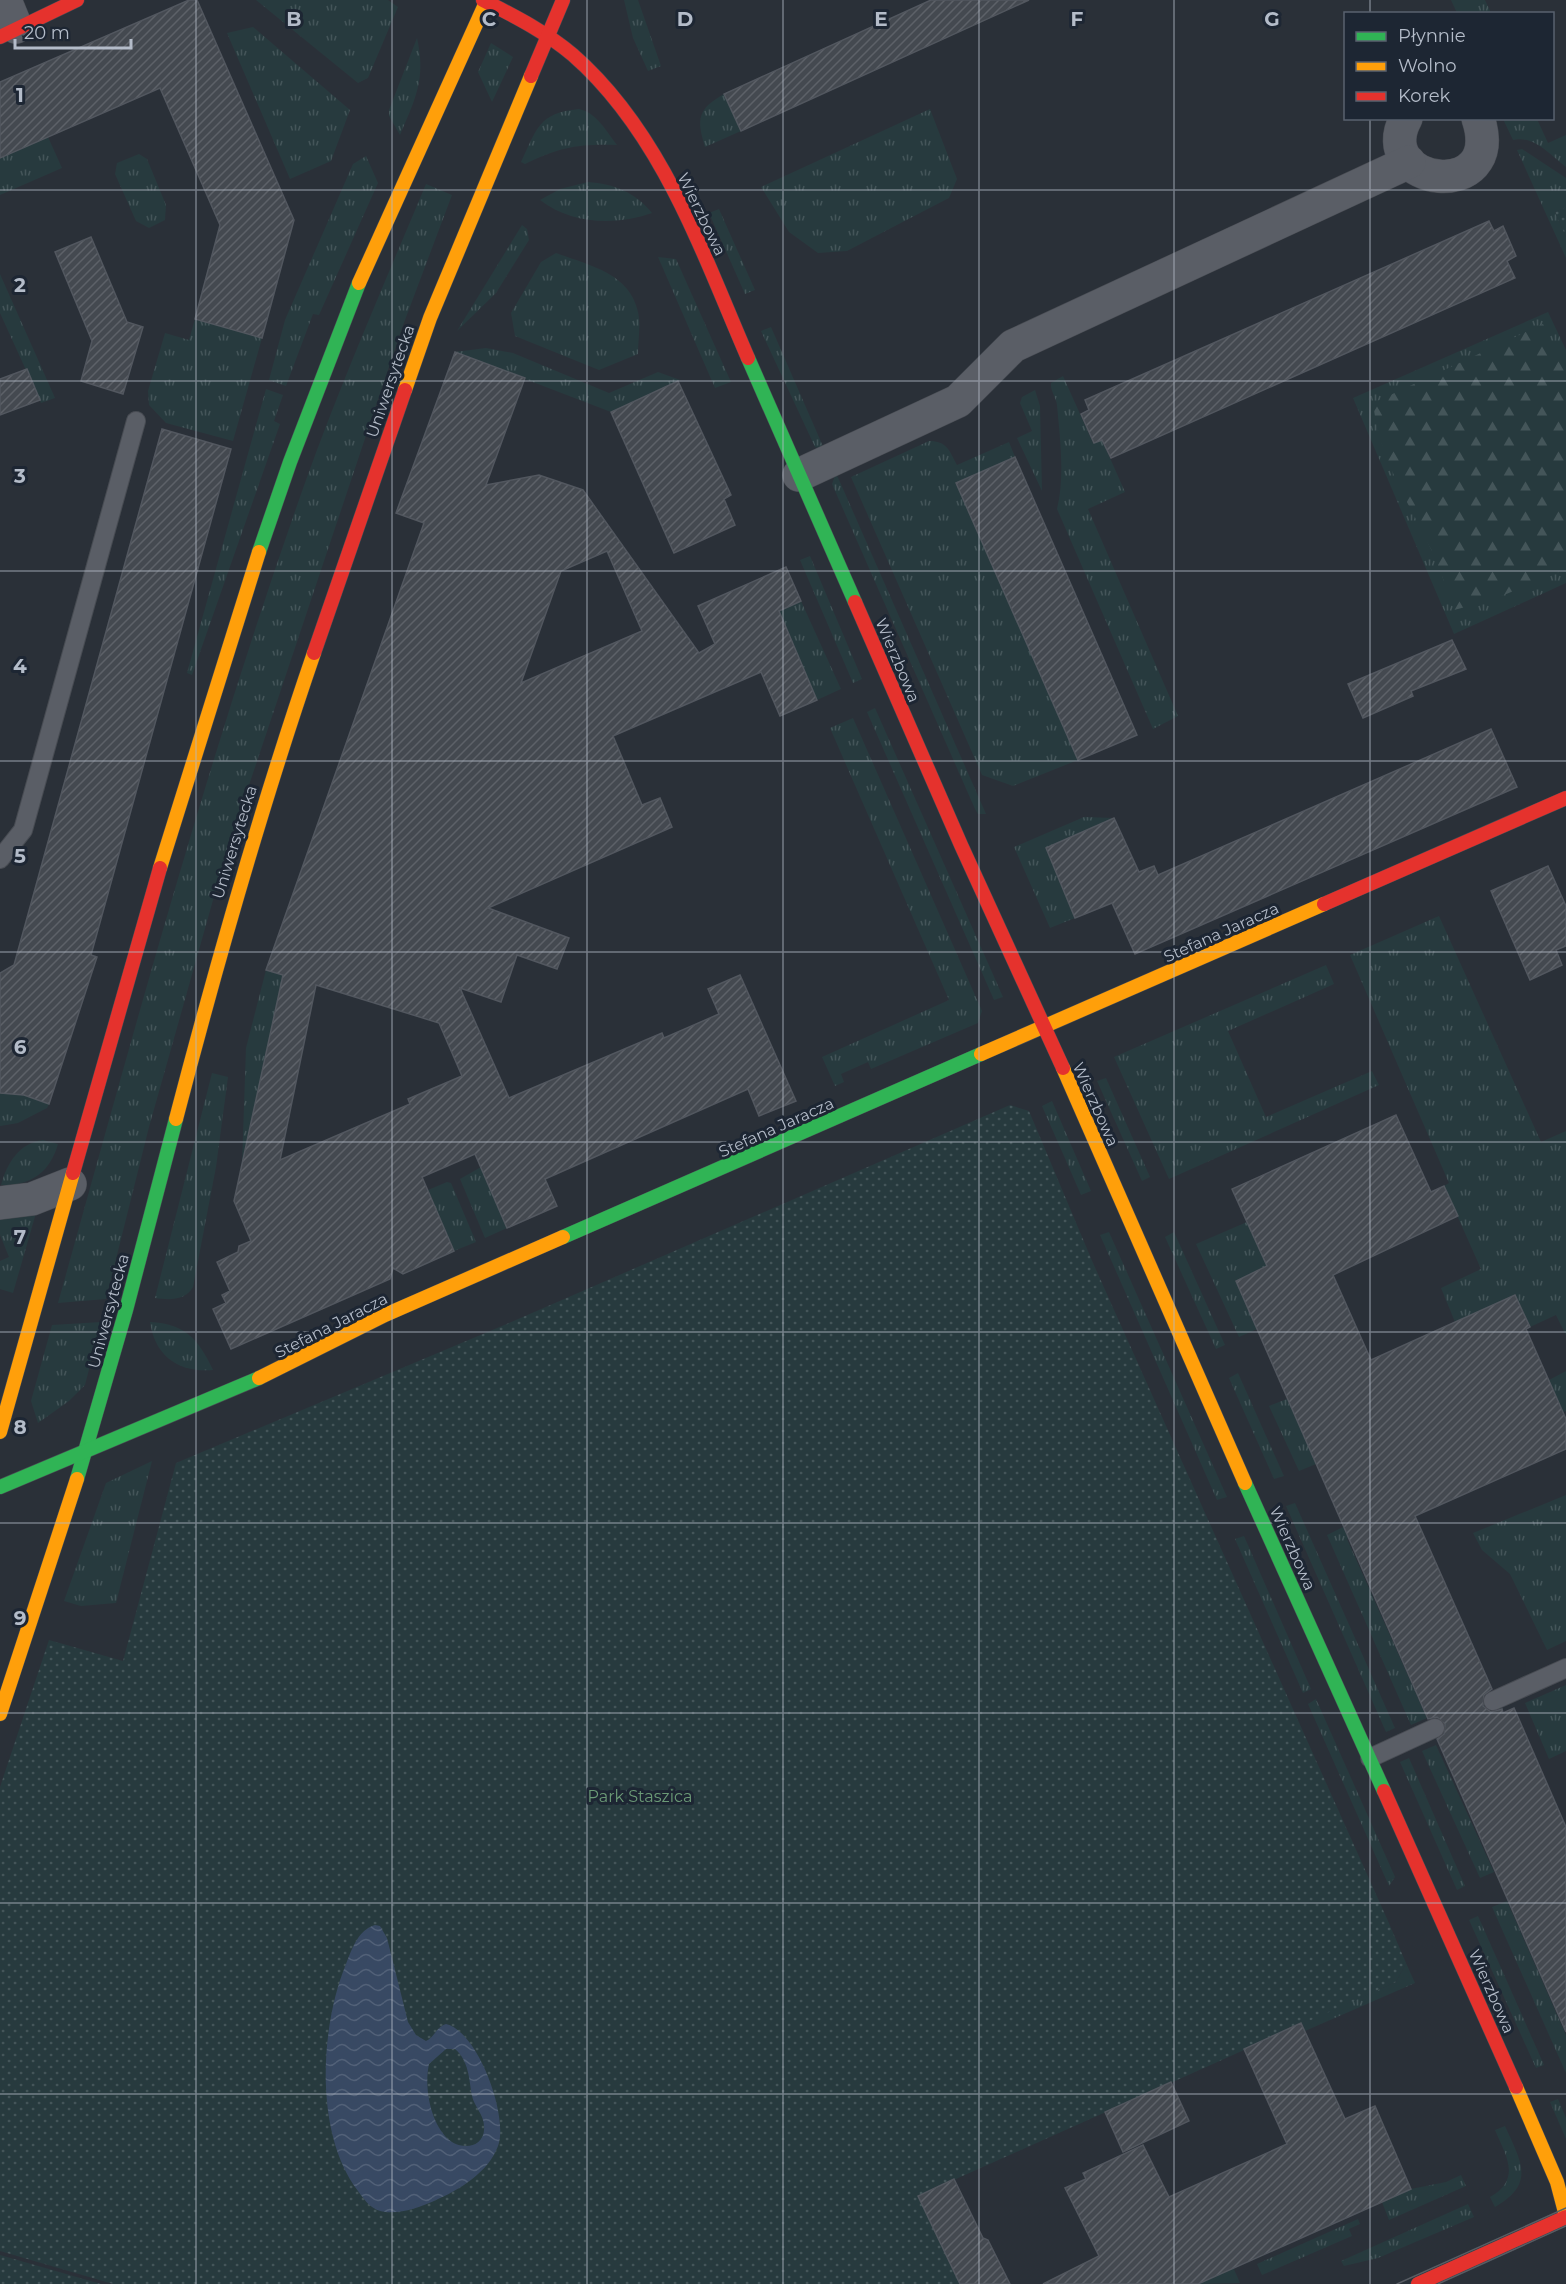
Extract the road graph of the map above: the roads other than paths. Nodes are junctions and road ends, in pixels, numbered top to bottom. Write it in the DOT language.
graph roads {
  1 [pos="77,0"];
  2 [pos="485,0"];
  3 [pos="563,0"];
  4 [pos="7,21"];
  5 [pos="547,36"];
  6 [pos="1405,120"];
  7 [pos="1479,120"];
  8 [pos="1409,162"];
  9 [pos="136,421"];
  10 [pos="799,475"];
  11 [pos="1566,798"];
  12 [pos="0,858"];
  13 [pos="1044,1028"];
  14 [pos="70,1184"];
  15 [pos="0,1203"];
  16 [pos="0,1432"];
  17 [pos="86,1451"];
  18 [pos="0,1487"];
  19 [pos="1566,1668"];
  20 [pos="1493,1701"];
  21 [pos="0,1714"];
  22 [pos="1435,1728"];
  23 [pos="1370,1758"];
  24 [pos="1566,2216"];
  25 [pos="1418,2284"];
  1 -- 4 [label="street"];
  2 -- 5 [label="street, Wierzbowa"];
  2 -- 14 [label="street"];
  3 -- 5 [label="street, Uniwersytecka"];
  5 -- 10 [label="street, Wierzbowa"];
  5 -- 17 [label="street, Uniwersytecka"];
  6 -- 8 [label="street"];
  7 -- 8 [label="street"];
  8 -- 10 [label="street"];
  9 -- 12 [label="lane"];
  10 -- 13 [label="street, Wierzbowa"];
  11 -- 13 [label="street, Stefana Jaracza"];
  13 -- 17 [label="street, Stefana Jaracza"];
  13 -- 23 [label="street, Wierzbowa"];
  14 -- 15 [label="street"];
  14 -- 16 [label="street"];
  17 -- 18 [label="street, Stefana Jaracza"];
  17 -- 21 [label="street, Uniwersytecka"];
  19 -- 20 [label="lane"];
  22 -- 23 [label="lane"];
  23 -- 24 [label="street, Wierzbowa"];
  24 -- 25 [label="street"];
}
